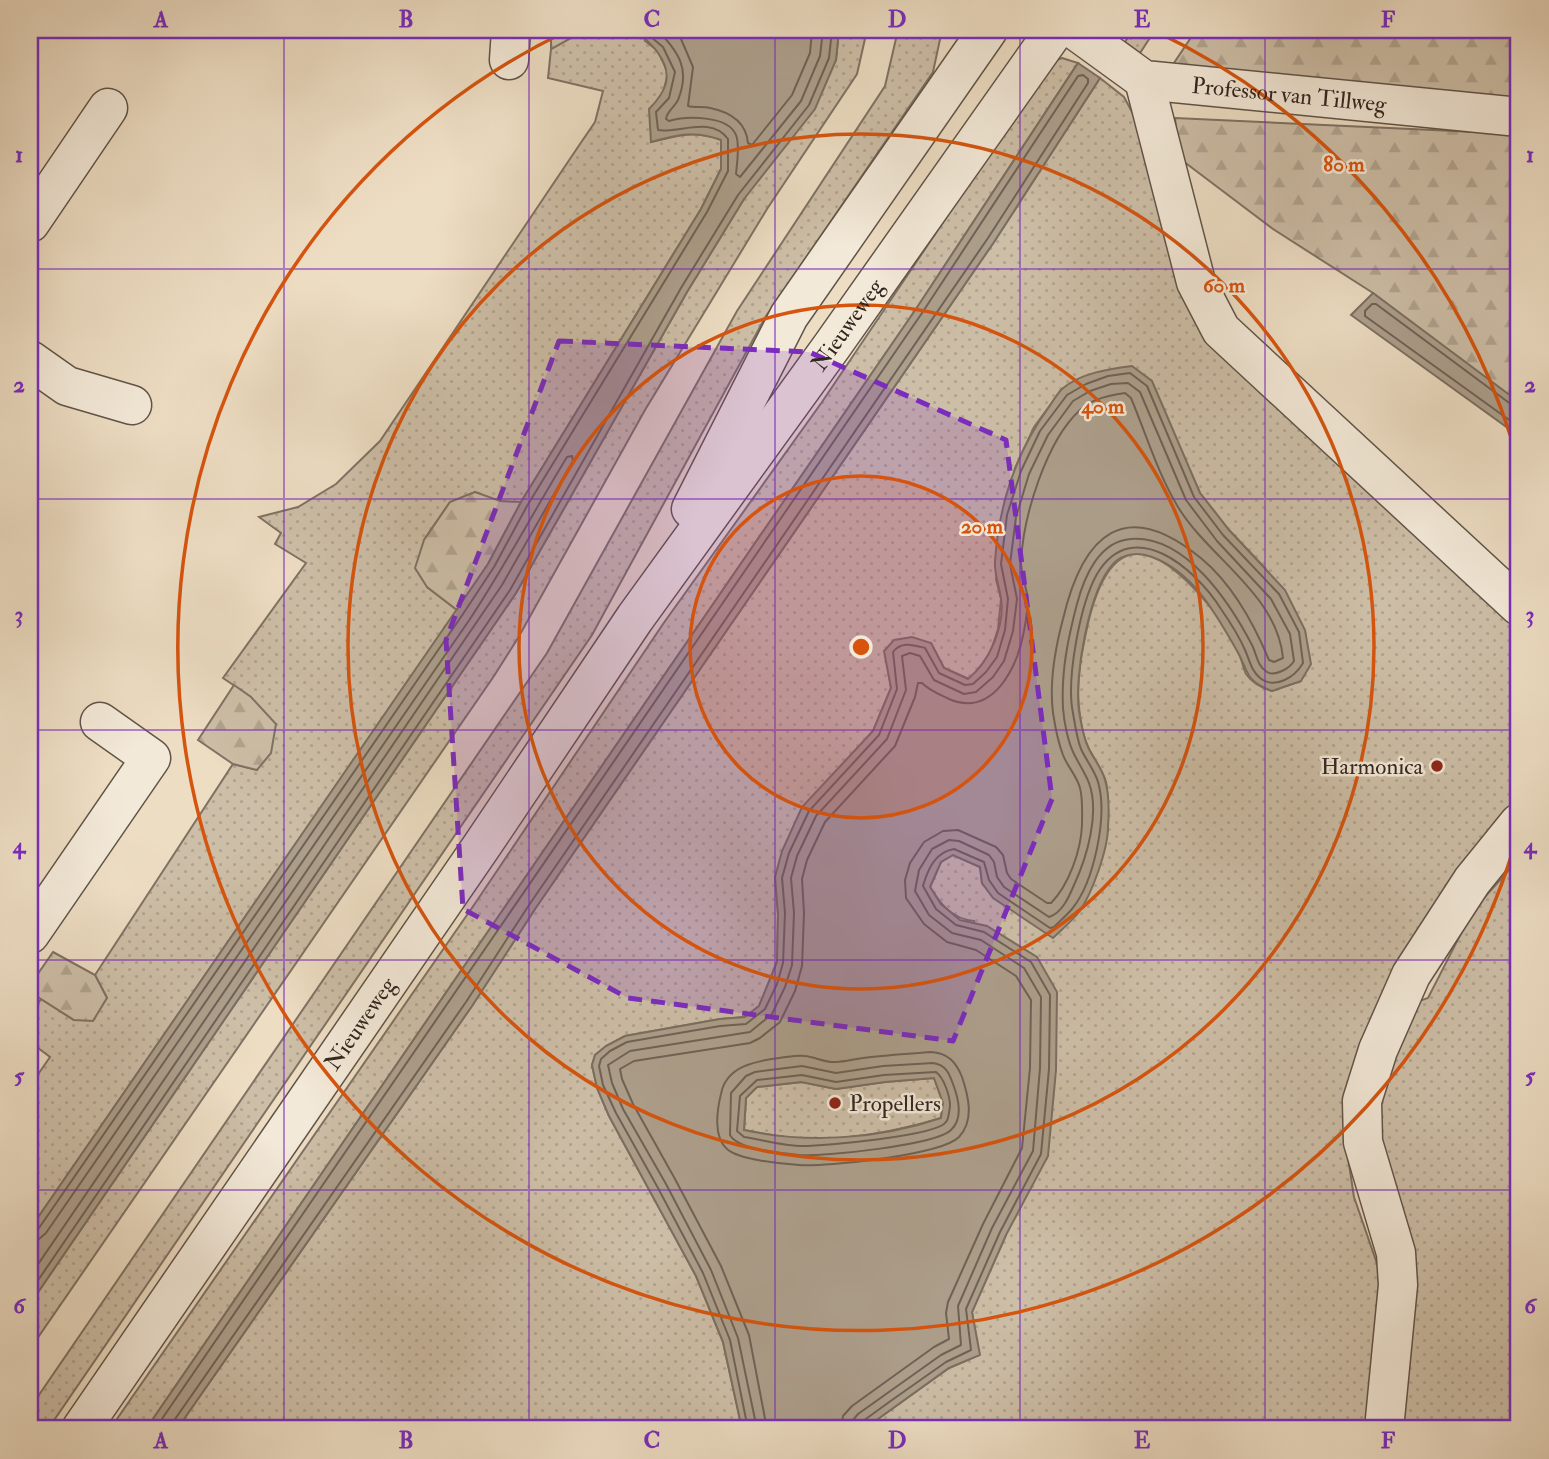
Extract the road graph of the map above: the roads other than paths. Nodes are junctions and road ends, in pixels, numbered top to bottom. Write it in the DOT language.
graph roads {
  1 [pos="988,30"];
  2 [pos="1055,30"];
  3 [pos="1075,30"];
  4 [pos="1144,80"];
  5 [pos="108,108"];
  6 [pos="1519,117"];
  7 [pos="30,223"];
  8 [pos="30,360"];
  9 [pos="132,405"];
  10 [pos="1519,606"];
  11 [pos="635,618"];
  12 [pos="100,722"];
  13 [pos="1519,822"];
  14 [pos="30,934"];
  15 [pos="81,1429"];
  16 [pos="1384,1429"];
  1 -- 11 [label="street, Nieuweweg"];
  2 -- 11 [label="street, Nieuweweg"];
  3 -- 4 [label="street"];
  4 -- 6 [label="street, Professor van Tillweg"];
  4 -- 10 [label="street"];
  5 -- 7 [label="street"];
  8 -- 9 [label="street"];
  11 -- 15 [label="street, Nieuweweg"];
  12 -- 14 [label="street"];
  13 -- 16 [label="street"];
}
